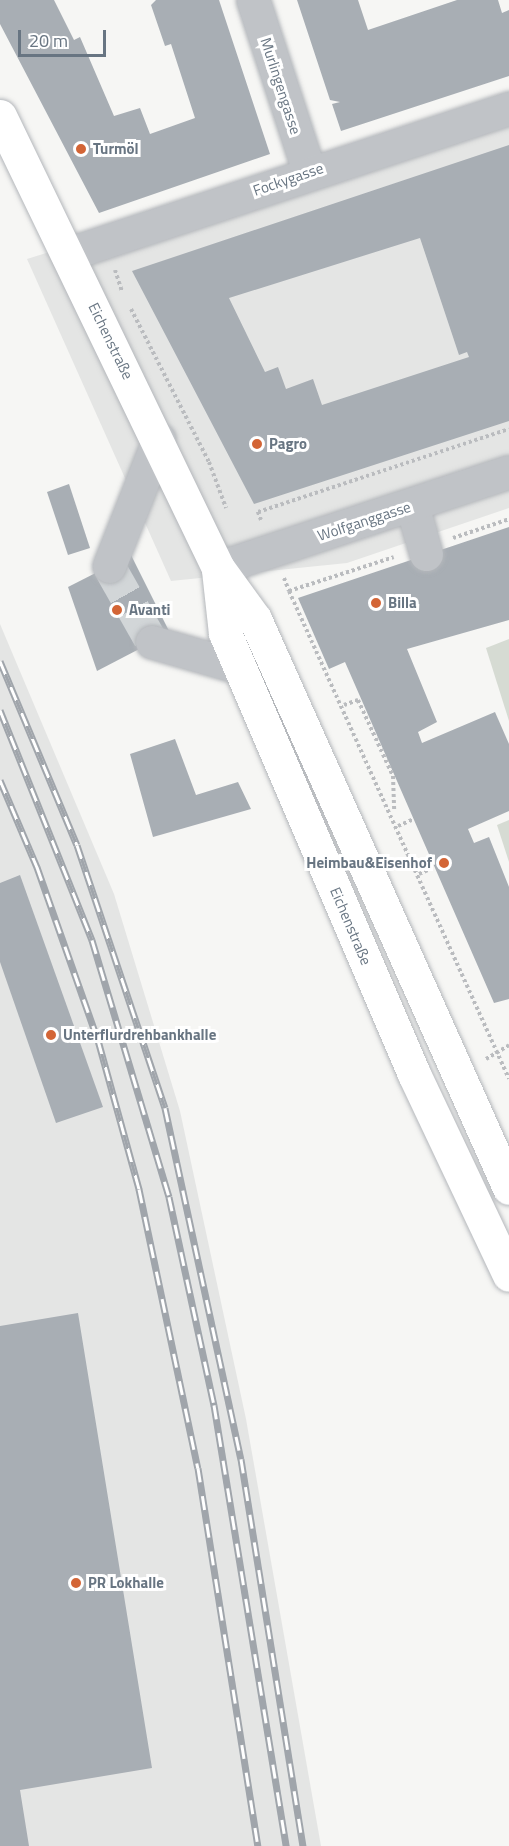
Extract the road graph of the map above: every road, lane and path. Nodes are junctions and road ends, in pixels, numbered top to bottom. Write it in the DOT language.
graph roads {
  1 [pos="253,0"];
  2 [pos="509,108"];
  3 [pos="0,116"];
  4 [pos="309,171"];
  5 [pos="68,254"];
  6 [pos="159,439"];
  7 [pos="509,472"];
  8 [pos="412,505"];
  9 [pos="426,555"];
  10 [pos="109,566"];
  11 [pos="218,568"];
  12 [pos="289,591"];
  13 [pos="152,642"];
  14 [pos="239,667"];
  15 [pos="344,705"];
  16 [pos="394,816"];
  17 [pos="414,819"];
  18 [pos="398,826"];
  19 [pos="435,867"];
  20 [pos="419,874"];
  21 [pos="509,1045"];
  22 [pos="497,1053"];
  23 [pos="451,1060"];
  24 [pos="414,1074"];
  25 [pos="509,1079"];
  26 [pos="509,1188"];
  27 [pos="509,1275"];
  1 -- 4 [label="street, Murlingengasse"];
  2 -- 4 [label="street, Fockygasse"];
  3 -- 5 [label="main road, Eichenstraße"];
  4 -- 5 [label="street, Fockygasse"];
  5 -- 6 [label="main road, Eichenstraße"];
  6 -- 10 [label="street"];
  6 -- 11 [label="main road, Eichenstraße"];
  7 -- 8 [label="street, Wolfganggasse"];
  8 -- 9 [label="street"];
  8 -- 11 [label="street, Wolfganggasse"];
  11 -- 14 [label="main road, Eichenstraße"];
  11 -- 23 [label="main road, Eichenstraße"];
  12 -- 15 [label="path"];
  13 -- 14 [label="street"];
  14 -- 24 [label="main road, Eichenstraße"];
  15 -- 16 [label="path"];
  15 -- 16 [label="path"];
  16 -- 18 [label="path"];
  17 -- 18 [label="path"];
  18 -- 20 [label="path"];
  19 -- 20 [label="path"];
  20 -- 22 [label="path"];
  21 -- 22 [label="path"];
  22 -- 25 [label="path"];
  23 -- 24 [label="street"];
  23 -- 26 [label="main road, Eichenstraße"];
  24 -- 27 [label="main road, Eichenstraße"];
}
